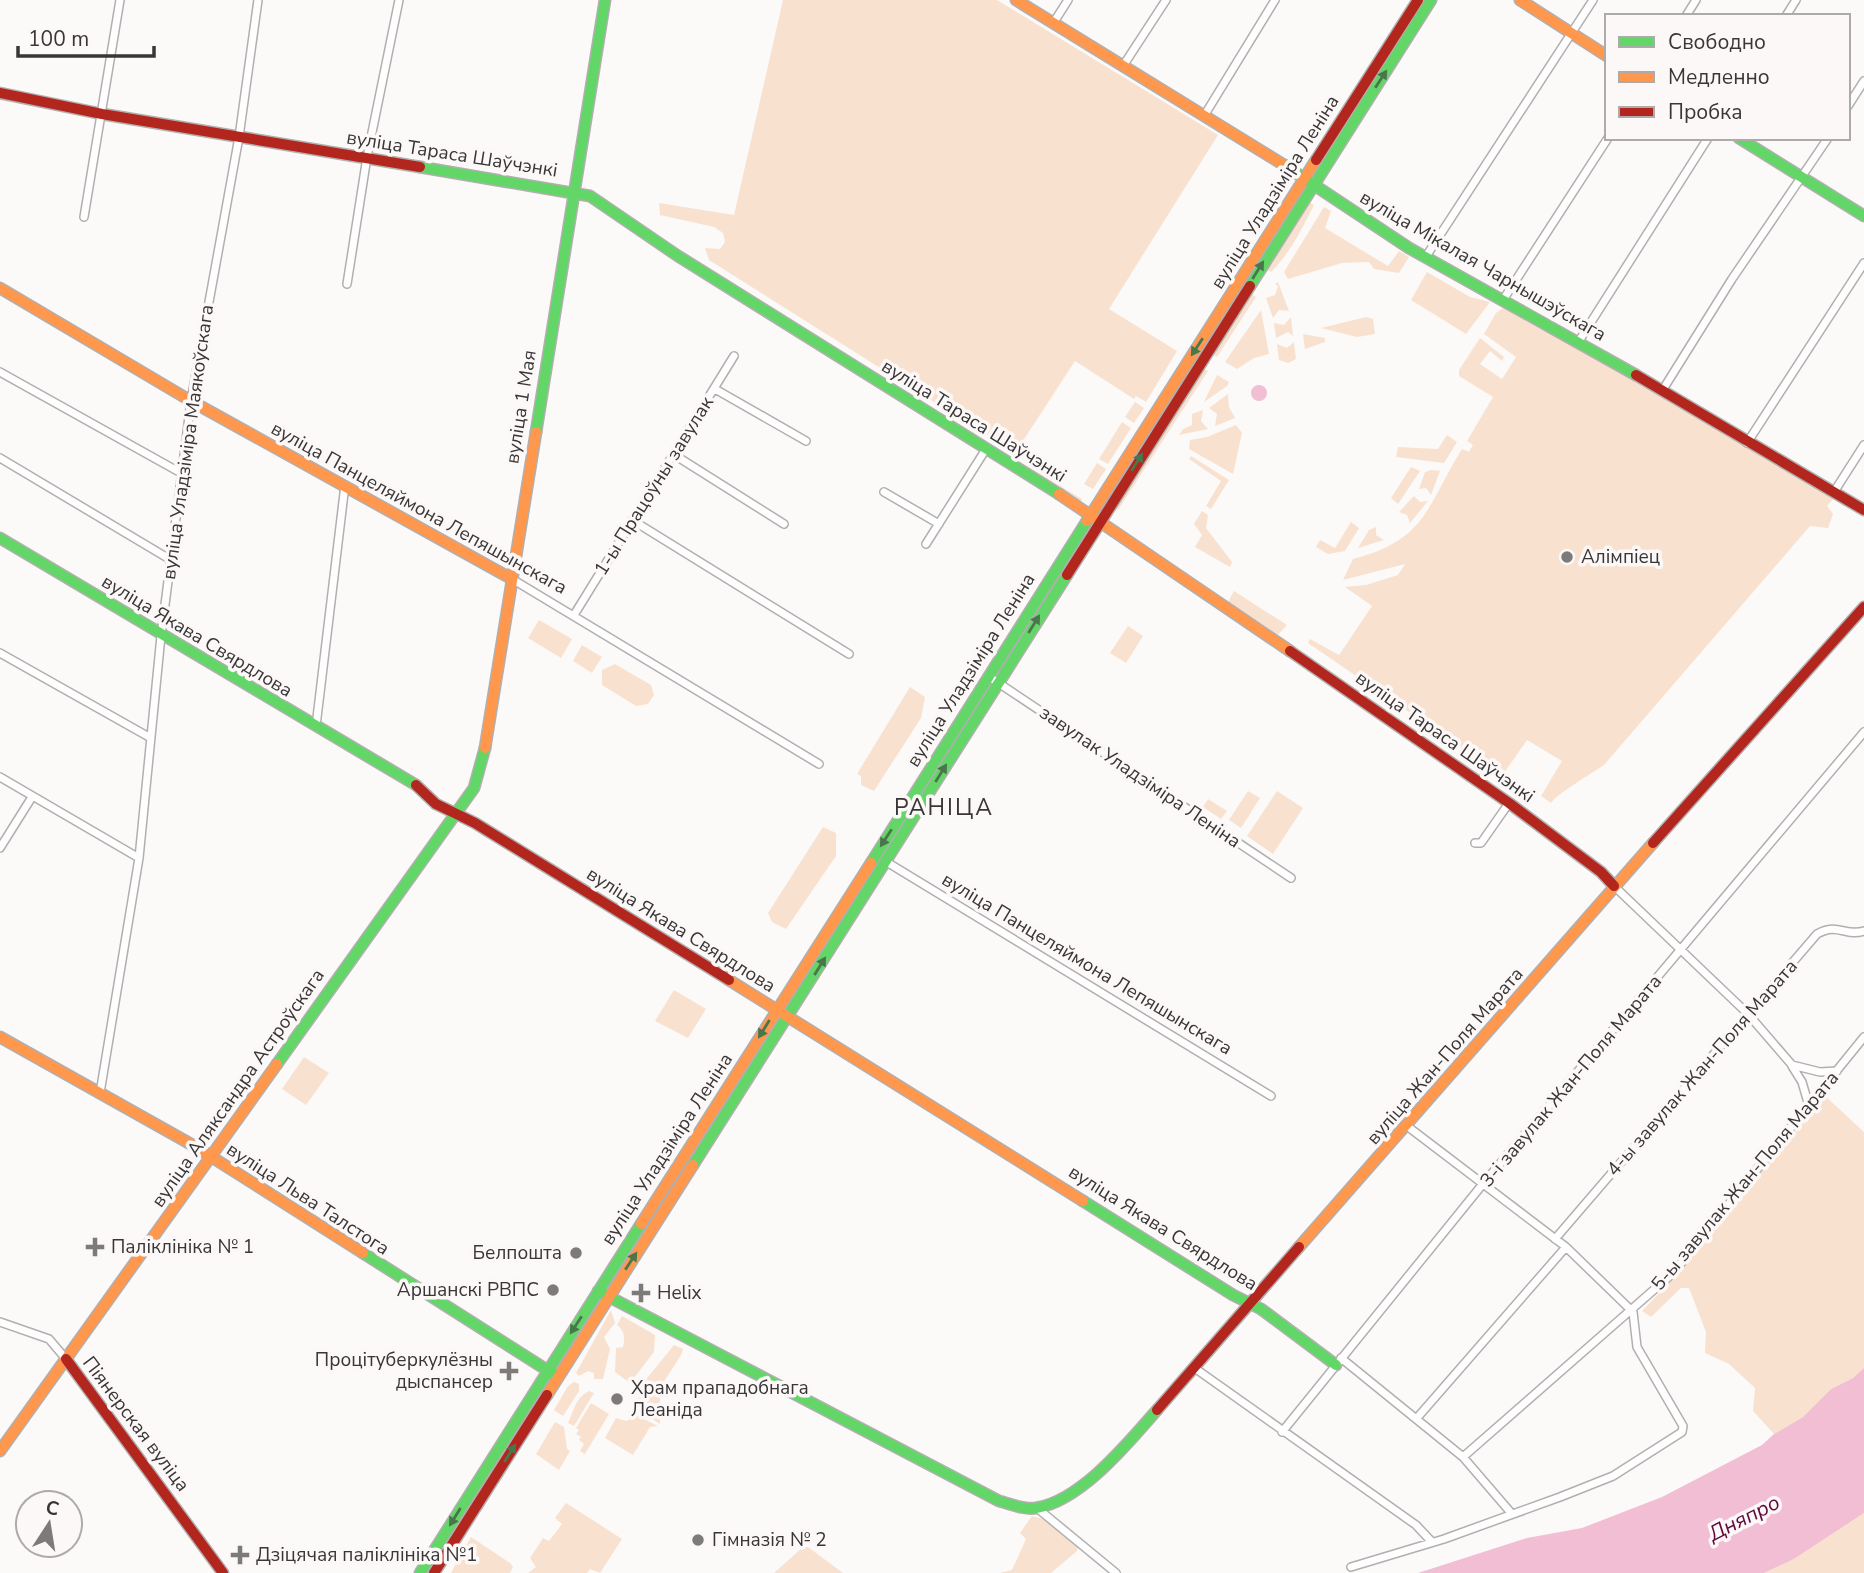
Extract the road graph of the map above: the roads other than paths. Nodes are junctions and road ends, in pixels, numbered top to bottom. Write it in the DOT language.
graph roads {
  1 [pos="120,0"];
  2 [pos="258,0"];
  3 [pos="399,0"];
  4 [pos="605,0"];
  5 [pos="1016,0"];
  6 [pos="1068,0"];
  7 [pos="1166,0"];
  8 [pos="1275,0"];
  9 [pos="1418,0"];
  10 [pos="1431,0"];
  11 [pos="1520,0"];
  12 [pos="1593,0"];
  13 [pos="1054,22"];
  14 [pos="1572,33"];
  15 [pos="1605,55"];
  16 [pos="1123,66"];
  17 [pos="1864,81"];
  18 [pos="0,93"];
  19 [pos="1850,103"];
  20 [pos="102,114"];
  21 [pos="1204,116"];
  22 [pos="239,137"];
  23 [pos="1607,140"];
  24 [pos="1707,140"];
  25 [pos="1742,140"];
  26 [pos="1827,140"];
  27 [pos="368,157"];
  28 [pos="1803,178"];
  29 [pos="1309,181"];
  30 [pos="575,192"];
  31 [pos="1864,216"];
  32 [pos="84,217"];
  33 [pos="1427,255"];
  34 [pos="1864,263"];
  35 [pos="347,284"];
  36 [pos="0,288"];
  37 [pos="1503,300"];
  38 [pos="1579,341"];
  39 [pos="734,356"];
  40 [pos="0,372"];
  41 [pos="716,389"];
  42 [pos="1662,391"];
  43 [pos="191,401"];
  44 [pos="806,441"];
  45 [pos="1747,444"];
  46 [pos="1864,445"];
  47 [pos="986,449"];
  48 [pos="673,454"];
  49 [pos="0,458"];
  50 [pos="181,473"];
  51 [pos="345,485"];
  52 [pos="884,492"];
  53 [pos="1834,492"];
  54 [pos="1864,510"];
  55 [pos="1095,517"];
  56 [pos="632,520"];
  57 [pos="784,524"];
  58 [pos="939,524"];
  59 [pos="0,538"];
  60 [pos="926,544"];
  61 [pos="171,560"];
  62 [pos="512,579"];
  63 [pos="1864,607"];
  64 [pos="573,615"];
  65 [pos="160,635"];
  66 [pos="0,653"];
  67 [pos="849,654"];
  68 [pos="988,676"];
  69 [pos="998,682"];
  70 [pos="316,726"];
  71 [pos="1864,733"];
  72 [pos="149,737"];
  73 [pos="819,764"];
  74 [pos="0,777"];
  75 [pos="32,797"];
  76 [pos="1509,803"];
  77 [pos="457,814"];
  78 [pos="1475,843"];
  79 [pos="0,848"];
  80 [pos="139,858"];
  81 [pos="885,861"];
  82 [pos="1291,878"];
  83 [pos="1614,886"];
  84 [pos="1864,931"];
  85 [pos="1681,952"];
  86 [pos="776,1010"];
  87 [pos="1748,1014"];
  88 [pos="787,1017"];
  89 [pos="0,1037"];
  90 [pos="1864,1037"];
  91 [pos="1792,1065"];
  92 [pos="1837,1072"];
  93 [pos="100,1093"];
  94 [pos="1271,1096"];
  95 [pos="1809,1106"];
  96 [pos="1407,1126"];
  97 [pos="211,1157"];
  98 [pos="1482,1185"];
  99 [pos="1555,1239"];
  100 [pos="1566,1247"];
  101 [pos="598,1291"];
  102 [pos="608,1297"];
  103 [pos="1251,1304"];
  104 [pos="1633,1312"];
  105 [pos="0,1322"];
  106 [pos="66,1359"];
  107 [pos="1339,1361"];
  108 [pos="1196,1370"];
  109 [pos="547,1371"];
  110 [pos="558,1377"];
  111 [pos="1416,1418"];
  112 [pos="1282,1432"];
  113 [pos="0,1451"];
  114 [pos="1463,1457"];
  115 [pos="1037,1508"];
  116 [pos="1512,1514"];
  117 [pos="1431,1541"];
  118 [pos="1351,1567"];
  119 [pos="223,1573"];
  120 [pos="420,1573"];
  121 [pos="434,1573"];
  122 [pos="1116,1573"];
  1 -- 20 [label="street"];
  2 -- 22 [label="street, вуліца Уладзіміра Маякоўскага"];
  3 -- 27 [label="street"];
  4 -- 30 [label="street, вуліца 1 Мая"];
  5 -- 13 [label="street, вуліца Мікалая Чарнышэўскага"];
  6 -- 13 [label="street"];
  7 -- 16 [label="street"];
  8 -- 21 [label="street"];
  9 -- 29 [label="street, вуліца Уладзіміра Леніна"];
  29 -- 10 [label="street, вуліца Уладзіміра Леніна, one-way"];
  11 -- 14 [label="street"];
  12 -- 14 [label="street"];
  13 -- 16 [label="street, вуліца Мікалая Чарнышэўскага"];
  14 -- 15 [label="street"];
  14 -- 33 [label="street"];
  16 -- 21 [label="street, вуліца Мікалая Чарнышэўскага"];
  17 -- 19 [label="street"];
  18 -- 20 [label="street, вуліца Тараса Шаўчэнкі"];
  20 -- 22 [label="street, вуліца Тараса Шаўчэнкі"];
  20 -- 32 [label="street"];
  21 -- 29 [label="street, вуліца Мікалая Чарнышэўскага"];
  22 -- 27 [label="street, вуліца Тараса Шаўчэнкі"];
  22 -- 43 [label="street, вуліца Уладзіміра Маякоўскага"];
  23 -- 37 [label="street"];
  24 -- 38 [label="street"];
  25 -- 28 [label="street"];
  26 -- 28 [label="street"];
  27 -- 30 [label="street, вуліца Тараса Шаўчэнкі"];
  27 -- 35 [label="street"];
  28 -- 31 [label="street"];
  28 -- 42 [label="street"];
  29 -- 33 [label="street, вуліца Мікалая Чарнышэўскага"];
  29 -- 55 [label="street, вуліца Уладзіміра Леніна"];
  30 -- 47 [label="street, вуліца Тараса Шаўчэнкі"];
  30 -- 62 [label="street, вуліца 1 Мая"];
  33 -- 37 [label="street, вуліца Мікалая Чарнышэўскага"];
  34 -- 45 [label="street"];
  36 -- 43 [label="street, вуліца Панцеляймона Лепяшынскага"];
  37 -- 38 [label="street, вуліца Мікалая Чарнышэўскага"];
  38 -- 42 [label="street, вуліца Мікалая Чарнышэўскага"];
  39 -- 41 [label="street, 1-ы Працоўны завулак"];
  40 -- 50 [label="street"];
  41 -- 44 [label="street"];
  41 -- 48 [label="street, 1-ы Працоўны завулак"];
  42 -- 45 [label="street, вуліца Мікалая Чарнышэўскага"];
  43 -- 50 [label="street, вуліца Уладзіміра Маякоўскага"];
  43 -- 51 [label="street, вуліца Панцеляймона Лепяшынскага"];
  45 -- 53 [label="street, вуліца Мікалая Чарнышэўскага"];
  46 -- 53 [label="street"];
  47 -- 55 [label="street, вуліца Тараса Шаўчэнкі"];
  47 -- 58 [label="street"];
  48 -- 56 [label="street, 1-ы Працоўны завулак"];
  48 -- 57 [label="street"];
  49 -- 61 [label="street"];
  50 -- 61 [label="street, вуліца Уладзіміра Маякоўскага"];
  51 -- 62 [label="street, вуліца Панцеляймона Лепяшынскага"];
  51 -- 70 [label="street"];
  52 -- 58 [label="street"];
  53 -- 54 [label="street, вуліца Мікалая Чарнышэўскага"];
  55 -- 68 [label="street, вуліца Уладзіміра Леніна"];
  69 -- 55 [label="street, вуліца Уладзіміра Леніна, one-way"];
  55 -- 76 [label="street, вуліца Тараса Шаўчэнкі"];
  56 -- 64 [label="street, 1-ы Працоўны завулак"];
  56 -- 67 [label="street"];
  58 -- 60 [label="street"];
  59 -- 65 [label="street, вуліца Якава Свярдлова"];
  61 -- 65 [label="street, вуліца Уладзіміра Маякоўскага"];
  62 -- 64 [label="street, вуліца Панцеляймона Лепяшынскага"];
  62 -- 77 [label="street, вуліца 1 Мая"];
  63 -- 83 [label="street, вуліца Жан-Поля Марата"];
  64 -- 73 [label="street, вуліца Панцеляймона Лепяшынскага"];
  65 -- 70 [label="street, вуліца Якава Свярдлова"];
  65 -- 72 [label="street, вуліца Уладзіміра Маякоўскага"];
  66 -- 72 [label="street"];
  68 -- 69 [label="street, завулак Уладзіміра Леніна"];
  68 -- 86 [label="street, вуліца Уладзіміра Леніна, one-way"];
  81 -- 69 [label="street, вуліца Уладзіміра Леніна, one-way"];
  69 -- 82 [label="street, завулак Уладзіміра Леніна"];
  70 -- 77 [label="street, вуліца Якава Свярдлова"];
  71 -- 85 [label="street, 3-і завулак Жан-Поля Марата"];
  72 -- 80 [label="street, вуліца Уладзіміра Маякоўскага"];
  74 -- 75 [label="street"];
  75 -- 79 [label="street"];
  75 -- 80 [label="street"];
  76 -- 78 [label="street"];
  76 -- 83 [label="street, вуліца Тараса Шаўчэнкі"];
  77 -- 86 [label="street, вуліца Якава Свярдлова"];
  77 -- 97 [label="street, вуліца Аляксандра Астроўскага"];
  80 -- 93 [label="street, вуліца Уладзіміра Маякоўскага"];
  88 -- 81 [label="street, вуліца Уладзіміра Леніна, one-way"];
  81 -- 94 [label="street, вуліца Панцеляймона Лепяшынскага"];
  83 -- 85 [label="street, вуліца Тараса Шаўчэнкі"];
  83 -- 96 [label="street, вуліца Жан-Поля Марата"];
  84 -- 87 [label="street, 4-ы завулак Жан-Поля Марата"];
  85 -- 87 [label="street, вуліца Тараса Шаўчэнкі"];
  85 -- 98 [label="street, 3-і завулак Жан-Поля Марата"];
  86 -- 88 [label="street, вуліца Якава Свярдлова"];
  86 -- 101 [label="street, вуліца Уладзіміра Леніна, one-way"];
  87 -- 91 [label="street, вуліца Тараса Шаўчэнкі"];
  87 -- 99 [label="street, 4-ы завулак Жан-Поля Марата"];
  102 -- 88 [label="street, вуліца Уладзіміра Леніна, one-way"];
  88 -- 103 [label="street, вуліца Якава Свярдлова"];
  89 -- 93 [label="street, вуліца Льва Талстога"];
  90 -- 92 [label="street, 5-ы завулак Жан-Поля Марата"];
  91 -- 92 [label="street"];
  91 -- 95 [label="street, вуліца Тараса Шаўчэнкі"];
  92 -- 95 [label="street, 5-ы завулак Жан-Поля Марата"];
  93 -- 97 [label="street, вуліца Льва Талстога"];
  95 -- 104 [label="street, 5-ы завулак Жан-Поля Марата"];
  96 -- 98 [label="street"];
  96 -- 103 [label="street, вуліца Жан-Поля Марата"];
  97 -- 106 [label="street, вуліца Аляксандра Астроўскага"];
  97 -- 109 [label="street, вуліца Льва Талстога"];
  98 -- 99 [label="street"];
  98 -- 107 [label="street, 3-і завулак Жан-Поля Марата"];
  99 -- 100 [label="street"];
  100 -- 104 [label="street"];
  100 -- 111 [label="street"];
  101 -- 102 [label="street"];
  101 -- 109 [label="street, вуліца Уладзіміра Леніна, one-way"];
  102 -- 110 [label="street, вуліца Уладзіміра Леніна"];
  102 -- 115 [label="street"];
  103 -- 107 [label="street, вуліца Якава Свярдлова"];
  103 -- 108 [label="street, вуліца Жан-Поля Марата"];
  104 -- 114 [label="street, 5-ы завулак Жан-Поля Марата"];
  104 -- 116 [label="street"];
  105 -- 106 [label="street, Піянерская вуліца"];
  106 -- 113 [label="street, вуліца Аляксандра Астроўскага"];
  106 -- 119 [label="street, Піянерская вуліца"];
  107 -- 111 [label="street, вуліца Якава Свярдлова"];
  107 -- 112 [label="street, 3-і завулак Жан-Поля Марата"];
  108 -- 112 [label="street"];
  108 -- 115 [label="street, вуліца Жан-Поля Марата"];
  109 -- 110 [label="street, вуліца Льва Талстога"];
  109 -- 120 [label="street, вуліца Уладзіміра Леніна, one-way"];
  121 -- 110 [label="street, вуліца Уладзіміра Леніна, one-way"];
  111 -- 114 [label="street, вуліца Якава Свярдлова"];
  112 -- 117 [label="street"];
  114 -- 116 [label="street, вуліца Якава Свярдлова"];
  115 -- 122 [label="street"];
  116 -- 117 [label="street"];
  117 -- 118 [label="street"];
}
